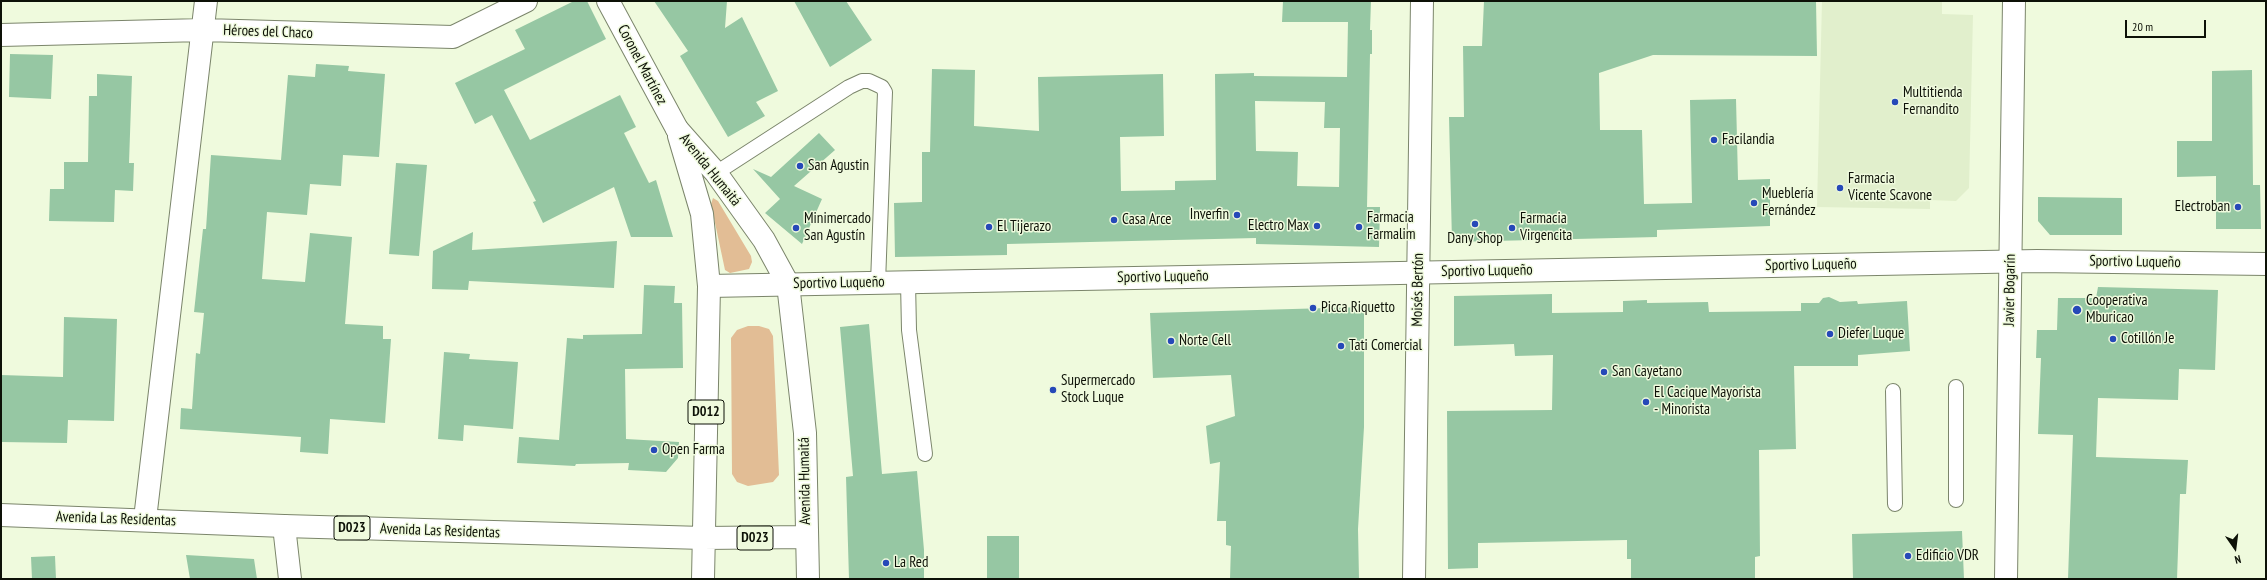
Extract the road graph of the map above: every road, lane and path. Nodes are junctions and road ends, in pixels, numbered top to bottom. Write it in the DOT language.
graph roads {
  1 [pos="206,1"];
  2 [pos="526,1"];
  3 [pos="608,1"];
  4 [pos="1422,1"];
  5 [pos="2014,1"];
  6 [pos="203,30"];
  7 [pos="1,35"];
  8 [pos="677,130"];
  9 [pos="716,173"];
  10 [pos="2010,261"];
  11 [pos="2266,264"];
  12 [pos="1418,272"];
  13 [pos="908,282"];
  14 [pos="878,283"];
  15 [pos="788,284"];
  16 [pos="709,286"];
  17 [pos="1956,387"];
  18 [pos="1893,391"];
  19 [pos="925,454"];
  20 [pos="1956,500"];
  21 [pos="1895,504"];
  22 [pos="1,515"];
  23 [pos="145,520"];
  24 [pos="284,526"];
  25 [pos="1,527"];
  26 [pos="807,537"];
  27 [pos="703,538"];
  28 [pos="290,579"];
  29 [pos="703,579"];
  30 [pos="808,579"];
  31 [pos="1414,579"];
  32 [pos="2006,579"];
  1 -- 6 [label="street"];
  2 -- 6 [label="street, Héroes del Chaco"];
  3 -- 8 [label="street, Coronel Martínez / D012"];
  4 -- 12 [label="street, Moisés Bertón"];
  5 -- 10 [label="street, Javier Bogarín"];
  6 -- 7 [label="street, Héroes del Chaco"];
  6 -- 23 [label="street"];
  8 -- 9 [label="street, Avenida Humaitá / D012"];
  8 -- 16 [label="street, Avenida Humaitá / D012"];
  9 -- 14 [label="lane"];
  9 -- 15 [label="street, Avenida Humaitá / D012"];
  10 -- 11 [label="street, Sportivo Luqueño"];
  10 -- 12 [label="street, Sportivo Luqueño"];
  10 -- 32 [label="street, Javier Bogarín"];
  12 -- 13 [label="street, Sportivo Luqueño"];
  12 -- 31 [label="street, Moisés Bertón"];
  13 -- 14 [label="street, Sportivo Luqueño"];
  13 -- 19 [label="lane"];
  14 -- 15 [label="street, Sportivo Luqueño"];
  15 -- 16 [label="street, Sportivo Luqueño"];
  15 -- 26 [label="street, Avenida Humaitá / D012"];
  16 -- 27 [label="street, Avenida Humaitá / D012"];
  17 -- 20 [label="lane"];
  18 -- 21 [label="lane"];
  22 -- 23 [label="street, Avenida Las Residentas / D023"];
  22 -- 25 [label="street"];
  23 -- 24 [label="street, Avenida Las Residentas / D023"];
  24 -- 27 [label="street, Avenida Las Residentas / D023"];
  24 -- 28 [label="street"];
  26 -- 27 [label="street, Avenida Las Residentas / D023"];
  26 -- 30 [label="street, Avenida Humaitá / D012"];
  27 -- 29 [label="street, Avenida Humaitá / D012"];
}
